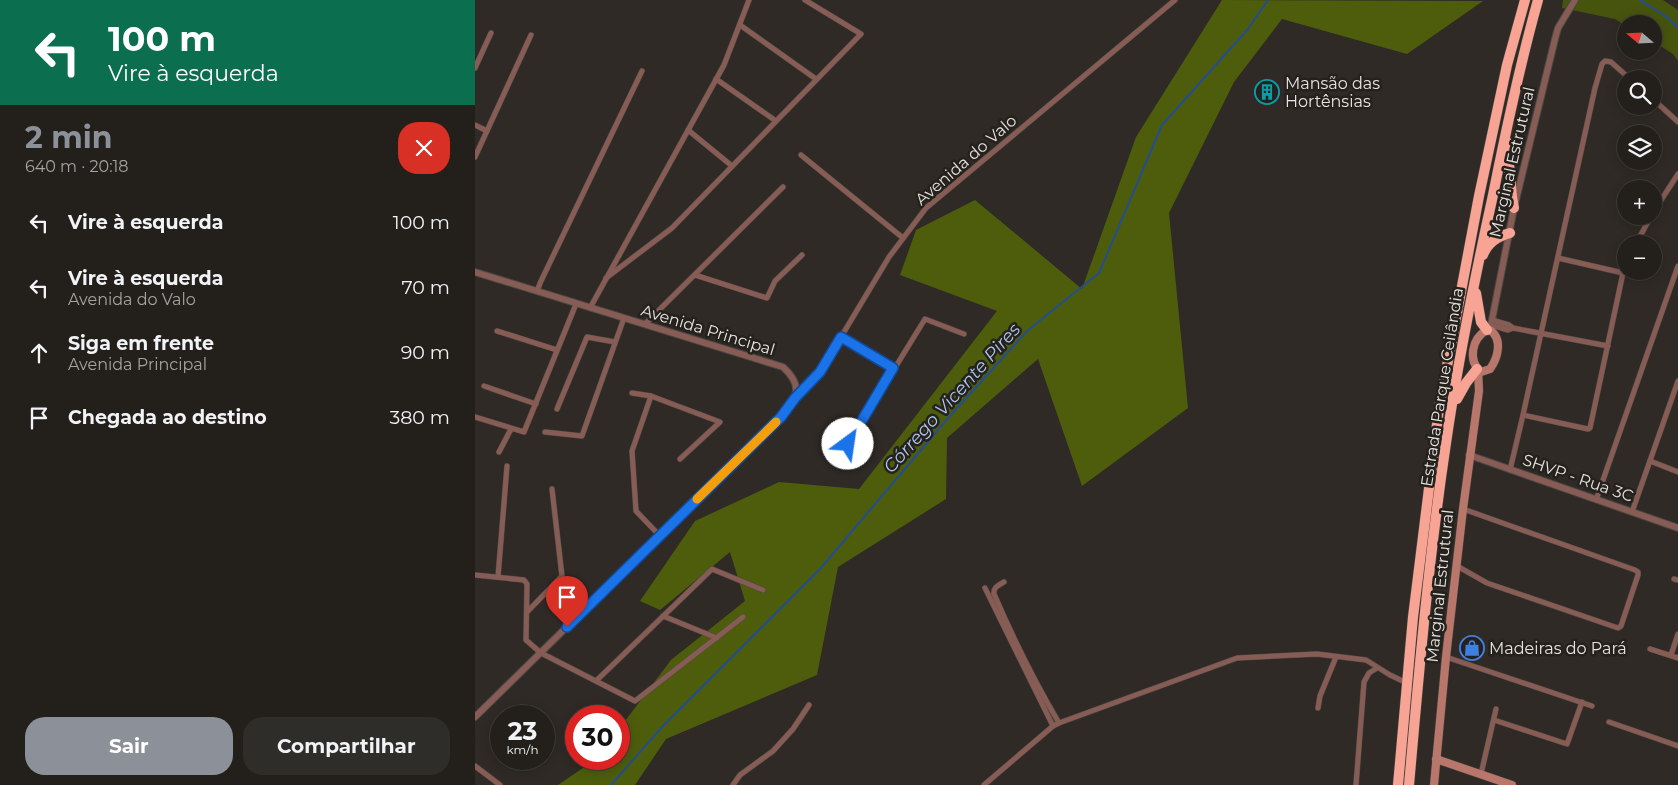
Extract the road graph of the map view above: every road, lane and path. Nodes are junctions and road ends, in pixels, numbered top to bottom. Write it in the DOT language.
graph roads {
  1 [pos="749,0"];
  2 [pos="805,0"];
  3 [pos="1175,0"];
  4 [pos="1525,0"];
  5 [pos="1538,0"];
  6 [pos="1573,2"];
  7 [pos="740,25"];
  8 [pos="491,33"];
  9 [pos="531,35"];
  10 [pos="475,68"];
  11 [pos="1619,70"];
  12 [pos="641,71"];
  13 [pos="716,80"];
  14 [pos="817,80"];
  15 [pos="1662,107"];
  16 [pos="776,121"];
  17 [pos="1678,122"];
  18 [pos="475,125"];
  19 [pos="688,130"];
  20 [pos="1506,130"];
  21 [pos="487,131"];
  22 [pos="801,155"];
  23 [pos="475,157"];
  24 [pos="732,166"];
  25 [pos="1678,174"];
  26 [pos="783,187"];
  27 [pos="1662,199"];
  28 [pos="1515,208"];
  29 [pos="1509,233"];
  30 [pos="903,238"];
  31 [pos="802,254"];
  32 [pos="1558,258"];
  33 [pos="1678,266"];
  34 [pos="475,272"];
  35 [pos="1617,272"];
  36 [pos="695,274"];
  37 [pos="1476,275"];
  38 [pos="606,278"];
  39 [pos="1622,280"];
  40 [pos="537,291"];
  41 [pos="576,304"];
  42 [pos="590,308"];
  43 [pos="624,318"];
  44 [pos="645,324"];
  45 [pos="1490,327"];
  46 [pos="497,331"];
  47 [pos="964,334"];
  48 [pos="1542,334"];
  49 [pos="841,337"];
  50 [pos="615,342"];
  51 [pos="1608,346"];
  52 [pos="557,350"];
  53 [pos="893,368"];
  54 [pos="1480,370"];
  55 [pos="1678,381"];
  56 [pos="484,386"];
  57 [pos="632,393"];
  58 [pos="651,396"];
  59 [pos="795,398"];
  60 [pos="536,404"];
  61 [pos="1452,408"];
  62 [pos="557,409"];
  63 [pos="1523,415"];
  64 [pos="475,417"];
  65 [pos="511,429"];
  66 [pos="545,432"];
  67 [pos="848,444"];
  68 [pos="499,452"];
  69 [pos="1469,455"];
  70 [pos="680,460"];
  71 [pos="1649,462"];
  72 [pos="507,466"];
  73 [pos="1511,470"];
  74 [pos="1678,472"];
  75 [pos="552,489"];
  76 [pos="1595,500"];
  77 [pos="1463,509"];
  78 [pos="1632,512"];
  79 [pos="1678,528"];
  80 [pos="660,536"];
  81 [pos="1457,566"];
  82 [pos="475,575"];
  83 [pos="498,577"];
  84 [pos="1004,582"];
  85 [pos="985,588"];
  86 [pos="763,590"];
  87 [pos="527,612"];
  88 [pos="663,616"];
  89 [pos="743,617"];
  90 [pos="1678,634"];
  91 [pos="717,638"];
  92 [pos="1650,649"];
  93 [pos="541,653"];
  94 [pos="1671,655"];
  95 [pos="1336,657"];
  96 [pos="1446,657"];
  97 [pos="1678,658"];
  98 [pos="1377,668"];
  99 [pos="596,682"];
  100 [pos="1407,682"];
  101 [pos="1582,702"];
  102 [pos="809,705"];
  103 [pos="1591,706"];
  104 [pos="1318,708"];
  105 [pos="1496,709"];
  106 [pos="475,717"];
  107 [pos="1494,720"];
  108 [pos="1609,722"];
  109 [pos="1059,723"];
  110 [pos="1053,726"];
  111 [pos="1678,746"];
  112 [pos="1436,759"];
  113 [pos="475,766"];
  114 [pos="1481,774"];
  115 [pos="500,785"];
  116 [pos="733,785"];
  117 [pos="984,785"];
  118 [pos="1356,785"];
  119 [pos="1398,785"];
  120 [pos="1409,785"];
  121 [pos="1434,785"];
  122 [pos="1512,785"];
  1 -- 7 [label="street"];
  2 -- 14 [label="street"];
  3 -- 30 [label="street, Avenida do Valo"];
  4 -- 100 [label="highway, Estrada Parque Ceilândia"];
  5 -- 20 [label="highway, Estrada Parque Ceilândia"];
  6 -- 28 [label="street, Marginal Estrutural"];
  7 -- 13 [label="street"];
  7 -- 14 [label="street"];
  8 -- 10 [label="street"];
  9 -- 21 [label="street"];
  11 -- 32 [label="street"];
  12 -- 40 [label="street"];
  13 -- 16 [label="street"];
  13 -- 19 [label="street"];
  14 -- 16 [label="street"];
  15 -- 17 [label="street"];
  16 -- 24 [label="street"];
  18 -- 21 [label="street"];
  19 -- 24 [label="street"];
  19 -- 38 [label="street"];
  20 -- 28 [label="highway"];
  20 -- 37 [label="highway, Estrada Parque Ceilândia"];
  21 -- 23 [label="street"];
  22 -- 30 [label="street"];
  24 -- 38 [label="street"];
  25 -- 27 [label="street"];
  26 -- 36 [label="street"];
  28 -- 29 [label="street, Marginal Estrutural"];
  29 -- 37 [label="highway"];
  29 -- 45 [label="street, Marginal Estrutural"];
  30 -- 49 [label="street, Avenida do Valo"];
  31 -- 36 [label="street"];
  32 -- 35 [label="street"];
  32 -- 48 [label="street"];
  33 -- 76 [label="street"];
  34 -- 40 [label="street, Avenida Principal"];
  36 -- 44 [label="street"];
  37 -- 45 [label="highway"];
  37 -- 61 [label="highway, Estrada Parque Ceilândia"];
  38 -- 42 [label="street"];
  39 -- 51 [label="street"];
  40 -- 41 [label="street, Avenida Principal"];
  41 -- 42 [label="street, Avenida Principal"];
  41 -- 52 [label="street"];
  42 -- 43 [label="street, Avenida Principal"];
  43 -- 44 [label="street, Avenida Principal"];
  43 -- 50 [label="street"];
  44 -- 59 [label="street, Avenida Principal"];
  45 -- 48 [label="street"];
  45 -- 54 [label="main road"];
  45 -- 54 [label="main road, Marginal Estrutural"];
  46 -- 52 [label="street"];
  47 -- 53 [label="street"];
  48 -- 51 [label="street"];
  48 -- 63 [label="street"];
  49 -- 53 [label="street"];
  49 -- 59 [label="street, Avenida do Valo"];
  50 -- 62 [label="street"];
  50 -- 66 [label="street"];
  51 -- 63 [label="street"];
  52 -- 60 [label="street"];
  53 -- 67 [label="street"];
  54 -- 61 [label="highway"];
  54 -- 69 [label="main road, Marginal Estrutural"];
  55 -- 71 [label="street"];
  56 -- 60 [label="street"];
  57 -- 58 [label="street"];
  58 -- 70 [label="street"];
  58 -- 80 [label="street"];
  59 -- 80 [label="street"];
  60 -- 65 [label="street"];
  61 -- 120 [label="highway, Estrada Parque Ceilândia"];
  63 -- 73 [label="street"];
  64 -- 65 [label="street"];
  65 -- 68 [label="street"];
  69 -- 73 [label="street, SHVP - Rua 3C"];
  69 -- 77 [label="main road, Marginal Estrutural"];
  71 -- 74 [label="street"];
  71 -- 78 [label="street"];
  72 -- 83 [label="street"];
  73 -- 76 [label="street, SHVP - Rua 3C"];
  75 -- 87 [label="street"];
  76 -- 78 [label="street, SHVP - Rua 3C"];
  77 -- 81 [label="main road, Marginal Estrutural"];
  77 -- 81 [label="street"];
  78 -- 79 [label="street, SHVP - Rua 3C"];
  80 -- 93 [label="street"];
  81 -- 96 [label="main road, Marginal Estrutural"];
  82 -- 83 [label="street"];
  83 -- 87 [label="street"];
  84 -- 109 [label="street"];
  85 -- 110 [label="street"];
  86 -- 88 [label="street"];
  87 -- 93 [label="street"];
  88 -- 91 [label="street"];
  88 -- 99 [label="street"];
  89 -- 91 [label="street"];
  90 -- 94 [label="street"];
  91 -- 99 [label="street"];
  92 -- 94 [label="street"];
  93 -- 99 [label="street"];
  93 -- 106 [label="street"];
  94 -- 97 [label="street"];
  95 -- 98 [label="street"];
  95 -- 104 [label="street"];
  95 -- 109 [label="street"];
  96 -- 101 [label="street"];
  96 -- 112 [label="main road, Marginal Estrutural"];
  98 -- 100 [label="street"];
  98 -- 118 [label="street"];
  100 -- 119 [label="highway, Estrada Parque Ceilândia"];
  101 -- 103 [label="street"];
  101 -- 107 [label="street"];
  102 -- 116 [label="street"];
  105 -- 107 [label="street"];
  107 -- 114 [label="street"];
  108 -- 111 [label="street"];
  109 -- 110 [label="street"];
  110 -- 117 [label="street"];
  112 -- 114 [label="main road"];
  112 -- 121 [label="main road, Marginal Estrutural"];
  113 -- 115 [label="street"];
  114 -- 122 [label="main road"];
}
